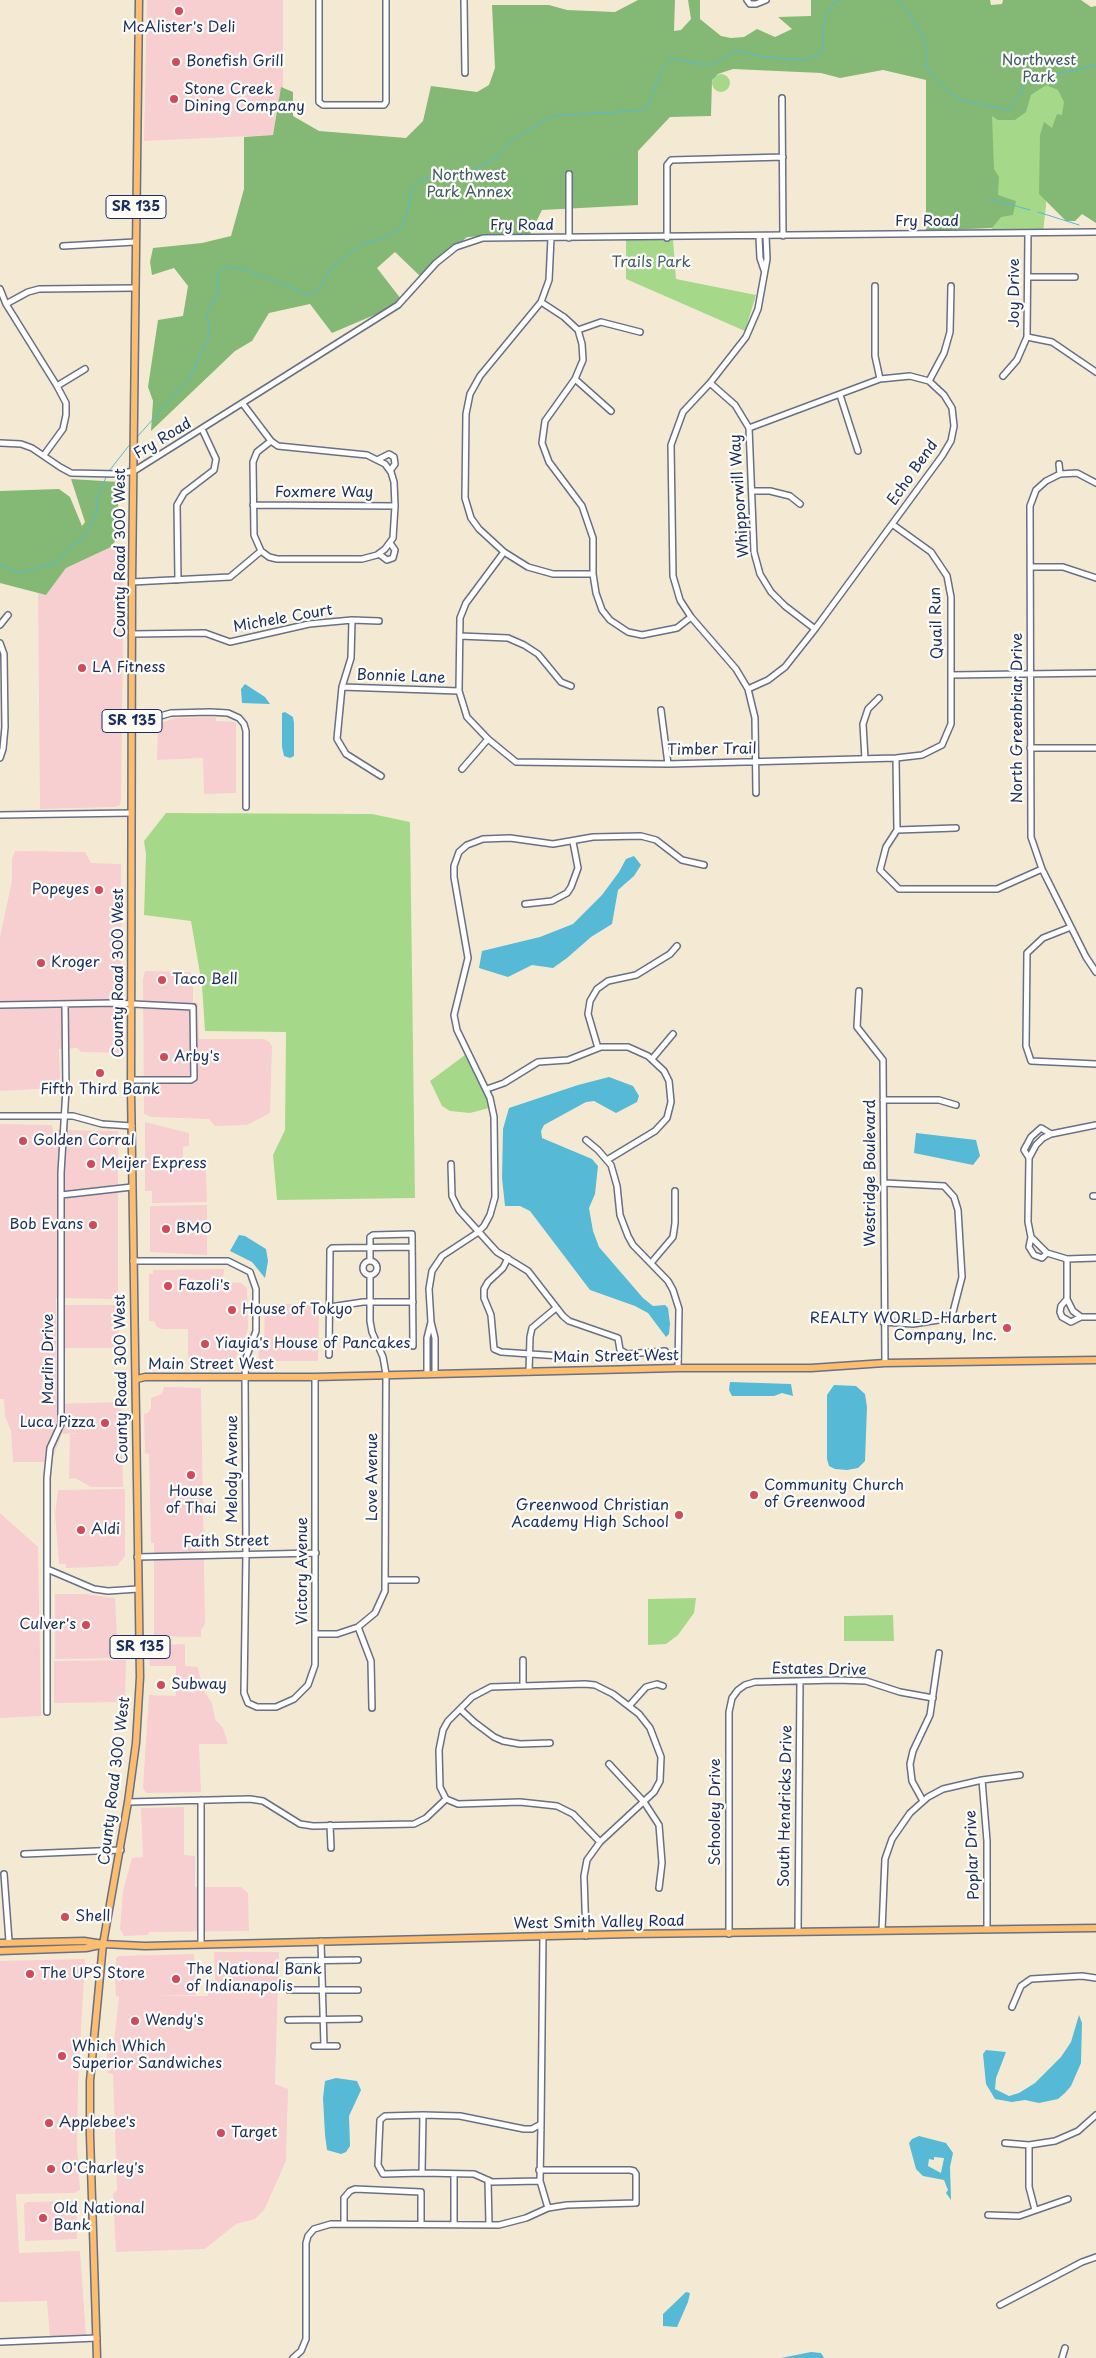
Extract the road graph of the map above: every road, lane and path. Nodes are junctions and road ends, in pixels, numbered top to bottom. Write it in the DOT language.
graph roads {
  1 [pos="139,0"];
  2 [pos="319,0"];
  3 [pos="386,0"];
  4 [pos="464,0"];
  5 [pos="747,0"];
  6 [pos="766,0"];
  7 [pos="465,73"];
  8 [pos="782,98"];
  9 [pos="783,157"];
  10 [pos="569,174"];
  11 [pos="1096,232"];
  12 [pos="1028,233"];
  13 [pos="766,236"];
  14 [pos="783,236"];
  15 [pos="759,237"];
  16 [pos="551,238"];
  17 [pos="569,238"];
  18 [pos="667,238"];
  19 [pos="135,242"];
  20 [pos="63,246"];
  21 [pos="764,270"];
  22 [pos="1029,277"];
  23 [pos="1075,277"];
  24 [pos="875,286"];
  25 [pos="951,286"];
  26 [pos="135,288"];
  27 [pos="0,289"];
  28 [pos="541,302"];
  29 [pos="6,304"];
  30 [pos="578,330"];
  31 [pos="640,332"];
  32 [pos="1027,337"];
  33 [pos="85,369"];
  34 [pos="1096,372"];
  35 [pos="1003,376"];
  36 [pos="575,379"];
  37 [pos="880,379"];
  38 [pos="930,381"];
  39 [pos="710,383"];
  40 [pos="57,386"];
  41 [pos="840,395"];
  42 [pos="243,404"];
  43 [pos="611,411"];
  44 [pos="749,428"];
  45 [pos="202,430"];
  46 [pos="271,441"];
  47 [pos="0,443"];
  48 [pos="858,451"];
  49 [pos="44,455"];
  50 [pos="379,459"];
  51 [pos="1059,464"];
  52 [pos="390,470"];
  53 [pos="134,471"];
  54 [pos="1060,474"];
  55 [pos="1096,483"];
  56 [pos="752,491"];
  57 [pos="800,504"];
  58 [pos="253,505"];
  59 [pos="395,506"];
  60 [pos="892,524"];
  61 [pos="390,543"];
  62 [pos="261,550"];
  63 [pos="504,552"];
  64 [pos="379,554"];
  65 [pos="1030,567"];
  66 [pos="593,574"];
  67 [pos="1096,578"];
  68 [pos="178,580"];
  69 [pos="132,582"];
  70 [pos="8,615"];
  71 [pos="691,617"];
  72 [pos="352,620"];
  73 [pos="379,621"];
  74 [pos="0,625"];
  75 [pos="815,629"];
  76 [pos="133,634"];
  77 [pos="460,636"];
  78 [pos="0,643"];
  79 [pos="1096,673"];
  80 [pos="1030,674"];
  81 [pos="951,675"];
  82 [pos="571,686"];
  83 [pos="342,687"];
  84 [pos="748,689"];
  85 [pos="459,692"];
  86 [pos="879,698"];
  87 [pos="661,710"];
  88 [pos="132,724"];
  89 [pos="488,739"];
  90 [pos="942,745"];
  91 [pos="1030,748"];
  92 [pos="1096,748"];
  93 [pos="0,758"];
  94 [pos="896,758"];
  95 [pos="865,759"];
  96 [pos="756,762"];
  97 [pos="668,764"];
  98 [pos="462,769"];
  99 [pos="381,776"];
  100 [pos="756,793"];
  101 [pos="246,807"];
  102 [pos="132,813"];
  103 [pos="0,816"];
  104 [pos="956,828"];
  105 [pos="897,830"];
  106 [pos="573,842"];
  107 [pos="704,865"];
  108 [pos="1042,869"];
  109 [pos="525,904"];
  110 [pos="1071,927"];
  111 [pos="677,946"];
  112 [pos="1096,972"];
  113 [pos="859,991"];
  114 [pos="65,1004"];
  115 [pos="132,1004"];
  116 [pos="0,1005"];
  117 [pos="674,1034"];
  118 [pos="598,1048"];
  119 [pos="652,1059"];
  120 [pos="1096,1064"];
  121 [pos="131,1080"];
  122 [pos="487,1089"];
  123 [pos="883,1100"];
  124 [pos="956,1105"];
  125 [pos="64,1115"];
  126 [pos="0,1116"];
  127 [pos="1096,1125"];
  128 [pos="132,1126"];
  129 [pos="1051,1134"];
  130 [pos="586,1140"];
  131 [pos="1029,1158"];
  132 [pos="607,1160"];
  133 [pos="451,1164"];
  134 [pos="885,1183"];
  135 [pos="132,1187"];
  136 [pos="675,1191"];
  137 [pos="61,1195"];
  138 [pos="479,1231"];
  139 [pos="1031,1237"];
  140 [pos="411,1247"];
  141 [pos="370,1248"];
  142 [pos="1047,1253"];
  143 [pos="508,1258"];
  144 [pos="1096,1258"];
  145 [pos="370,1259"];
  146 [pos="1066,1259"];
  147 [pos="133,1261"];
  148 [pos="651,1262"];
  149 [pos="370,1276"];
  150 [pos="1067,1299"];
  151 [pos="370,1302"];
  152 [pos="413,1302"];
  153 [pos="330,1307"];
  154 [pos="556,1308"];
  155 [pos="1081,1317"];
  156 [pos="1096,1317"];
  157 [pos="431,1322"];
  158 [pos="883,1322"];
  159 [pos="413,1346"];
  160 [pos="665,1351"];
  161 [pos="529,1353"];
  162 [pos="329,1355"];
  163 [pos="575,1357"];
  164 [pos="1096,1360"];
  165 [pos="885,1363"];
  166 [pos="678,1368"];
  167 [pos="529,1372"];
  168 [pos="435,1373"];
  169 [pos="386,1374"];
  170 [pos="427,1374"];
  171 [pos="245,1377"];
  172 [pos="315,1377"];
  173 [pos="136,1379"];
  174 [pos="316,1552"];
  175 [pos="246,1554"];
  176 [pos="137,1557"];
  177 [pos="47,1569"];
  178 [pos="386,1580"];
  179 [pos="416,1580"];
  180 [pos="138,1590"];
  181 [pos="358,1628"];
  182 [pos="316,1634"];
  183 [pos="939,1653"];
  184 [pos="523,1660"];
  185 [pos="800,1681"];
  186 [pos="524,1685"];
  187 [pos="663,1686"];
  188 [pos="736,1692"];
  189 [pos="244,1693"];
  190 [pos="933,1698"];
  191 [pos="629,1706"];
  192 [pos="372,1708"];
  193 [pos="460,1709"];
  194 [pos="47,1712"];
  195 [pos="550,1744"];
  196 [pos="609,1764"];
  197 [pos="1020,1775"];
  198 [pos="982,1780"];
  199 [pos="446,1799"];
  200 [pos="201,1800"];
  201 [pos="923,1801"];
  202 [pos="128,1802"];
  203 [pos="644,1802"];
  204 [pos="330,1826"];
  205 [pos="600,1842"];
  206 [pos="331,1848"];
  207 [pos="121,1850"];
  208 [pos="24,1854"];
  209 [pos="4,1874"];
  210 [pos="659,1888"];
  211 [pos="1096,1928"];
  212 [pos="987,1929"];
  213 [pos="882,1930"];
  214 [pos="798,1932"];
  215 [pos="729,1934"];
  216 [pos="543,1936"];
  217 [pos="586,1936"];
  218 [pos="9,1941"];
  219 [pos="321,1942"];
  220 [pos="0,1943"];
  221 [pos="103,1944"];
  222 [pos="201,1944"];
  223 [pos="0,1951"];
  224 [pos="322,1960"];
  225 [pos="358,1960"];
  226 [pos="289,1961"];
  227 [pos="1096,1978"];
  228 [pos="289,1990"];
  229 [pos="322,1990"];
  230 [pos="358,1990"];
  231 [pos="1012,2006"];
  232 [pos="359,2019"];
  233 [pos="288,2020"];
  234 [pos="323,2020"];
  235 [pos="314,2046"];
  236 [pos="324,2046"];
  237 [pos="337,2046"];
  238 [pos="423,2115"];
  239 [pos="1096,2115"];
  240 [pos="541,2124"];
  241 [pos="1005,2143"];
  242 [pos="1029,2145"];
  243 [pos="540,2170"];
  244 [pos="422,2173"];
  245 [pos="454,2174"];
  246 [pos="488,2180"];
  247 [pos="540,2181"];
  248 [pos="1068,2199"];
  249 [pos="548,2208"];
  250 [pos="1035,2210"];
  251 [pos="988,2215"];
  252 [pos="421,2223"];
  253 [pos="344,2224"];
  254 [pos="454,2224"];
  255 [pos="489,2225"];
  256 [pos="1096,2258"];
  257 [pos="1000,2305"];
  258 [pos="96,2338"];
  259 [pos="0,2342"];
  260 [pos="1065,2348"];
  261 [pos="97,2358"];
  262 [pos="293,2358"];
  263 [pos="1062,2358"];
  1 -- 19 [label="main road, County Road 300 West / SR 135"];
  2 -- 3 [label="street"];
  4 -- 7 [label="street"];
  5 -- 6 [label="street"];
  8 -- 9 [label="street"];
  9 -- 14 [label="street"];
  9 -- 18 [label="street"];
  10 -- 17 [label="street"];
  11 -- 12 [label="street, Fry Road"];
  12 -- 14 [label="street, Fry Road"];
  12 -- 22 [label="street, Joy Drive"];
  13 -- 14 [label="street, Fry Road"];
  13 -- 15 [label="street, Fry Road"];
  13 -- 21 [label="street"];
  15 -- 18 [label="street, Fry Road"];
  15 -- 21 [label="street"];
  16 -- 17 [label="street, Fry Road"];
  16 -- 28 [label="street"];
  16 -- 42 [label="street, Fry Road"];
  17 -- 18 [label="street, Fry Road"];
  19 -- 20 [label="street"];
  19 -- 26 [label="main road, County Road 300 West / SR 135"];
  21 -- 39 [label="street"];
  22 -- 23 [label="street"];
  22 -- 32 [label="street, Joy Drive"];
  24 -- 37 [label="street"];
  25 -- 38 [label="street"];
  26 -- 29 [label="street"];
  26 -- 53 [label="main road, County Road 300 West / SR 135"];
  27 -- 29 [label="street"];
  28 -- 30 [label="street"];
  28 -- 63 [label="street"];
  29 -- 40 [label="street"];
  30 -- 31 [label="street"];
  30 -- 36 [label="street"];
  32 -- 34 [label="street"];
  32 -- 35 [label="street, Joy Drive"];
  33 -- 40 [label="street"];
  36 -- 43 [label="street"];
  36 -- 66 [label="street"];
  37 -- 38 [label="street"];
  37 -- 41 [label="street"];
  38 -- 60 [label="street, Echo Bend"];
  39 -- 44 [label="street, Whipporwill Way"];
  39 -- 71 [label="street"];
  40 -- 49 [label="street"];
  41 -- 44 [label="street"];
  41 -- 48 [label="street"];
  42 -- 45 [label="street, Fry Road"];
  42 -- 46 [label="street"];
  44 -- 56 [label="street, Whipporwill Way"];
  45 -- 53 [label="street, Fry Road"];
  45 -- 68 [label="street"];
  46 -- 50 [label="street"];
  46 -- 58 [label="street"];
  47 -- 49 [label="street, Fry Road"];
  49 -- 53 [label="street, Fry Road"];
  50 -- 52 [label="street"];
  50 -- 52 [label="street"];
  51 -- 54 [label="street"];
  52 -- 59 [label="street"];
  53 -- 69 [label="main road, County Road 300 West / SR 135"];
  54 -- 55 [label="street"];
  54 -- 65 [label="street, North Greenbriar Drive"];
  56 -- 57 [label="street"];
  56 -- 75 [label="street, Whipporwill Way"];
  58 -- 59 [label="street, Foxmere Way"];
  58 -- 62 [label="street"];
  59 -- 61 [label="street"];
  60 -- 75 [label="street, Echo Bend"];
  60 -- 81 [label="street, Quail Run"];
  61 -- 64 [label="street"];
  61 -- 64 [label="street"];
  62 -- 64 [label="street"];
  62 -- 68 [label="street"];
  63 -- 66 [label="street"];
  63 -- 77 [label="street, Timber Trail"];
  65 -- 67 [label="street"];
  65 -- 80 [label="street, North Greenbriar Drive"];
  66 -- 71 [label="street"];
  68 -- 69 [label="street"];
  69 -- 76 [label="main road, County Road 300 West / SR 135"];
  70 -- 74 [label="street"];
  71 -- 84 [label="street"];
  72 -- 73 [label="street, Michele Court"];
  72 -- 76 [label="street, Michele Court"];
  72 -- 83 [label="street"];
  75 -- 84 [label="street, Echo Bend"];
  76 -- 88 [label="main road, County Road 300 West / SR 135"];
  77 -- 82 [label="street"];
  77 -- 85 [label="street, Timber Trail"];
  78 -- 93 [label="street"];
  79 -- 80 [label="street"];
  80 -- 81 [label="street"];
  80 -- 91 [label="street, North Greenbriar Drive"];
  81 -- 90 [label="street, Quail Run"];
  83 -- 85 [label="street, Bonnie Lane"];
  83 -- 99 [label="street"];
  84 -- 96 [label="street"];
  85 -- 89 [label="street, Timber Trail"];
  86 -- 95 [label="street"];
  87 -- 97 [label="street"];
  88 -- 101 [label="street"];
  88 -- 102 [label="main road, County Road 300 West / SR 135"];
  89 -- 97 [label="street, Timber Trail"];
  89 -- 98 [label="street"];
  90 -- 94 [label="street, Timber Trail"];
  91 -- 92 [label="street"];
  91 -- 108 [label="street, North Greenbriar Drive"];
  94 -- 95 [label="street, Timber Trail"];
  94 -- 105 [label="street"];
  95 -- 96 [label="street, Timber Trail"];
  96 -- 97 [label="street, Timber Trail"];
  96 -- 100 [label="street"];
  102 -- 103 [label="street"];
  102 -- 115 [label="main road, County Road 300 West / SR 135"];
  104 -- 105 [label="street"];
  105 -- 108 [label="street"];
  106 -- 107 [label="street"];
  106 -- 109 [label="street"];
  106 -- 122 [label="street"];
  108 -- 110 [label="street, North Greenbriar Drive"];
  110 -- 112 [label="street, North Greenbriar Drive"];
  110 -- 120 [label="street"];
  111 -- 118 [label="street"];
  113 -- 123 [label="street, Westridge Boulevard"];
  114 -- 115 [label="street"];
  114 -- 116 [label="street"];
  114 -- 125 [label="street, Marlin Drive"];
  115 -- 121 [label="main road, County Road 300 West / SR 135"];
  115 -- 121 [label="street"];
  117 -- 119 [label="street"];
  118 -- 119 [label="street"];
  118 -- 122 [label="street"];
  119 -- 132 [label="street"];
  121 -- 128 [label="main road, County Road 300 West / SR 135"];
  122 -- 138 [label="street"];
  123 -- 124 [label="street"];
  123 -- 134 [label="street, Westridge Boulevard"];
  125 -- 126 [label="street"];
  125 -- 128 [label="street"];
  125 -- 137 [label="street, Marlin Drive"];
  127 -- 129 [label="street"];
  128 -- 135 [label="main road, County Road 300 West / SR 135"];
  129 -- 131 [label="street"];
  129 -- 131 [label="street"];
  130 -- 132 [label="street"];
  131 -- 139 [label="street"];
  132 -- 148 [label="street"];
  133 -- 138 [label="street"];
  134 -- 158 [label="street, Westridge Boulevard"];
  134 -- 158 [label="street"];
  135 -- 137 [label="street"];
  135 -- 147 [label="main road, County Road 300 West / SR 135"];
  136 -- 148 [label="street"];
  137 -- 177 [label="street, Marlin Drive"];
  138 -- 143 [label="street"];
  138 -- 157 [label="street"];
  139 -- 142 [label="street"];
  139 -- 142 [label="street"];
  140 -- 141 [label="street"];
  140 -- 141 [label="street"];
  140 -- 152 [label="street"];
  141 -- 145 [label="street, Love Avenue"];
  141 -- 153 [label="street"];
  142 -- 146 [label="street"];
  143 -- 154 [label="street"];
  143 -- 161 [label="street"];
  144 -- 146 [label="street"];
  145 -- 149 [label="street, Love Avenue"];
  145 -- 149 [label="street, Love Avenue"];
  146 -- 150 [label="street"];
  147 -- 171 [label="street, Melody Avenue"];
  147 -- 173 [label="main road, County Road 300 West / SR 135"];
  148 -- 166 [label="street"];
  149 -- 151 [label="street, Love Avenue"];
  150 -- 155 [label="street"];
  150 -- 155 [label="street"];
  151 -- 152 [label="street"];
  151 -- 153 [label="street"];
  151 -- 169 [label="street, Love Avenue"];
  152 -- 159 [label="street"];
  153 -- 162 [label="street"];
  154 -- 160 [label="street"];
  154 -- 161 [label="street"];
  155 -- 156 [label="street"];
  157 -- 168 [label="street"];
  157 -- 170 [label="street"];
  158 -- 165 [label="street, Westridge Boulevard"];
  161 -- 163 [label="street"];
  161 -- 167 [label="street"];
  164 -- 165 [label="main road, Main Street West"];
  165 -- 166 [label="main road, Main Street West"];
  166 -- 167 [label="main road, Main Street West"];
  167 -- 168 [label="main road, Main Street West"];
  168 -- 170 [label="main road, Main Street West"];
  169 -- 170 [label="main road, Main Street West"];
  169 -- 172 [label="main road, Main Street West"];
  169 -- 178 [label="street, Love Avenue"];
  171 -- 172 [label="main road, Main Street West"];
  171 -- 173 [label="main road, Main Street West"];
  171 -- 175 [label="street, Melody Avenue"];
  172 -- 174 [label="street, Victory Avenue"];
  173 -- 176 [label="main road, County Road 300 West / SR 135"];
  174 -- 175 [label="street, Faith Street"];
  174 -- 182 [label="street, Victory Avenue"];
  175 -- 176 [label="street, Faith Street"];
  175 -- 189 [label="street, Melody Avenue"];
  176 -- 180 [label="main road, County Road 300 West / SR 135"];
  177 -- 180 [label="street"];
  177 -- 194 [label="street, Marlin Drive"];
  178 -- 179 [label="street"];
  178 -- 181 [label="street, Love Avenue"];
  180 -- 202 [label="main road, County Road 300 West / SR 135"];
  181 -- 182 [label="street, Love Avenue"];
  181 -- 192 [label="street"];
  182 -- 189 [label="street, Victory Avenue"];
  183 -- 190 [label="street"];
  184 -- 186 [label="street"];
  185 -- 188 [label="street, Estates Drive"];
  185 -- 190 [label="street, Estates Drive"];
  185 -- 214 [label="street, South Hendricks Drive"];
  186 -- 191 [label="street"];
  186 -- 193 [label="street"];
  187 -- 191 [label="street"];
  188 -- 215 [label="street, Schooley Drive"];
  190 -- 201 [label="street"];
  191 -- 203 [label="street"];
  193 -- 195 [label="street"];
  193 -- 199 [label="street"];
  196 -- 203 [label="street"];
  197 -- 198 [label="street"];
  198 -- 201 [label="street"];
  198 -- 212 [label="street, Poplar Drive"];
  199 -- 204 [label="street"];
  199 -- 205 [label="street"];
  200 -- 202 [label="street"];
  200 -- 204 [label="street"];
  200 -- 222 [label="street"];
  201 -- 213 [label="street"];
  202 -- 207 [label="main road, County Road 300 West / SR 135"];
  203 -- 205 [label="street"];
  203 -- 210 [label="street"];
  204 -- 206 [label="street"];
  205 -- 217 [label="street"];
  207 -- 208 [label="street"];
  207 -- 221 [label="main road, County Road 300 West / SR 135"];
  209 -- 218 [label="street"];
  211 -- 212 [label="main road, West Smith Valley Road"];
  212 -- 213 [label="main road, West Smith Valley Road"];
  213 -- 214 [label="main road, West Smith Valley Road"];
  214 -- 215 [label="main road, West Smith Valley Road"];
  215 -- 217 [label="main road, West Smith Valley Road"];
  216 -- 217 [label="main road, West Smith Valley Road"];
  216 -- 219 [label="main road, West Smith Valley Road"];
  216 -- 240 [label="street"];
  218 -- 220 [label="main road, West Smith Valley Road"];
  218 -- 221 [label="main road, West Smith Valley Road"];
  219 -- 222 [label="main road, West Smith Valley Road"];
  219 -- 224 [label="street"];
  221 -- 222 [label="main road, West Smith Valley Road"];
  221 -- 223 [label="main road, West Smith Valley Road"];
  221 -- 258 [label="main road, SR 135"];
  224 -- 225 [label="street"];
  224 -- 226 [label="street"];
  224 -- 229 [label="street"];
  227 -- 231 [label="street"];
  228 -- 229 [label="street"];
  229 -- 230 [label="street"];
  229 -- 234 [label="street"];
  232 -- 234 [label="street"];
  233 -- 234 [label="street"];
  234 -- 236 [label="street"];
  235 -- 236 [label="street"];
  236 -- 237 [label="street"];
  238 -- 240 [label="street"];
  238 -- 244 [label="street"];
  238 -- 244 [label="street"];
  239 -- 242 [label="street"];
  240 -- 243 [label="street"];
  241 -- 242 [label="street"];
  242 -- 250 [label="street"];
  243 -- 247 [label="street"];
  243 -- 249 [label="street"];
  244 -- 245 [label="street"];
  245 -- 246 [label="street"];
  245 -- 254 [label="street"];
  246 -- 247 [label="street"];
  246 -- 255 [label="street"];
  247 -- 249 [label="street"];
  248 -- 250 [label="street"];
  249 -- 255 [label="street"];
  250 -- 251 [label="street"];
  252 -- 253 [label="street"];
  252 -- 253 [label="street"];
  252 -- 254 [label="street"];
  253 -- 262 [label="street"];
  254 -- 255 [label="street"];
  256 -- 257 [label="street"];
  258 -- 259 [label="street"];
  258 -- 261 [label="main road, SR 135"];
  260 -- 263 [label="street"];
}
